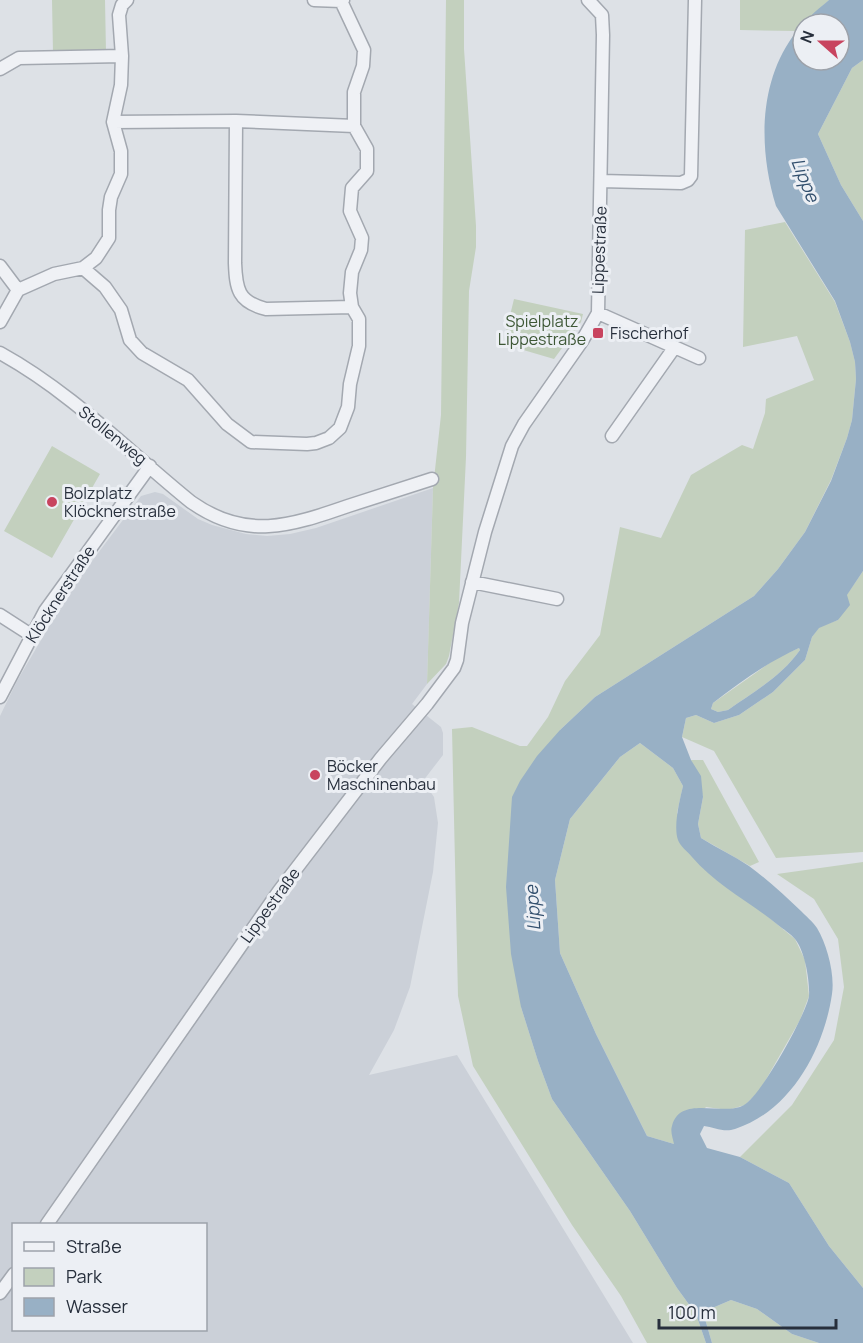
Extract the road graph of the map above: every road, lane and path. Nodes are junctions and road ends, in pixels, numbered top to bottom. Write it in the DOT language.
graph roads {
  1 [pos="127,0"];
  2 [pos="314,0"];
  3 [pos="342,0"];
  4 [pos="588,0"];
  5 [pos="695,0"];
  6 [pos="122,56"];
  7 [pos="0,69"];
  8 [pos="236,121"];
  9 [pos="113,122"];
  10 [pos="354,126"];
  11 [pos="602,181"];
  12 [pos="0,267"];
  13 [pos="83,268"];
  14 [pos="18,290"];
  15 [pos="352,307"];
  16 [pos="598,313"];
  17 [pos="0,322"];
  18 [pos="674,348"];
  19 [pos="0,353"];
  20 [pos="699,358"];
  21 [pos="612,436"];
  22 [pos="150,466"];
  23 [pos="432,479"];
  24 [pos="472,582"];
  25 [pos="557,599"];
  26 [pos="0,615"];
  27 [pos="31,635"];
  28 [pos="0,697"];
  29 [pos="48,1223"];
  1 -- 6 [label="street"];
  2 -- 3 [label="street"];
  3 -- 10 [label="street"];
  4 -- 11 [label="street, Lippestraße"];
  5 -- 11 [label="street"];
  6 -- 7 [label="street"];
  6 -- 9 [label="street"];
  8 -- 9 [label="street"];
  8 -- 10 [label="street"];
  8 -- 15 [label="street"];
  9 -- 13 [label="street"];
  10 -- 15 [label="street"];
  11 -- 16 [label="street, Lippestraße"];
  12 -- 14 [label="street"];
  13 -- 14 [label="street"];
  13 -- 15 [label="street"];
  14 -- 17 [label="street"];
  16 -- 18 [label="street"];
  16 -- 24 [label="street, Lippestraße"];
  18 -- 20 [label="street"];
  18 -- 21 [label="street"];
  19 -- 22 [label="street, Stollenweg"];
  22 -- 23 [label="street, Stollenweg"];
  22 -- 27 [label="street, Klöcknerstraße"];
  24 -- 25 [label="street"];
  24 -- 29 [label="street, Lippestraße"];
  26 -- 27 [label="street"];
  27 -- 28 [label="street, Klöcknerstraße"];
}
